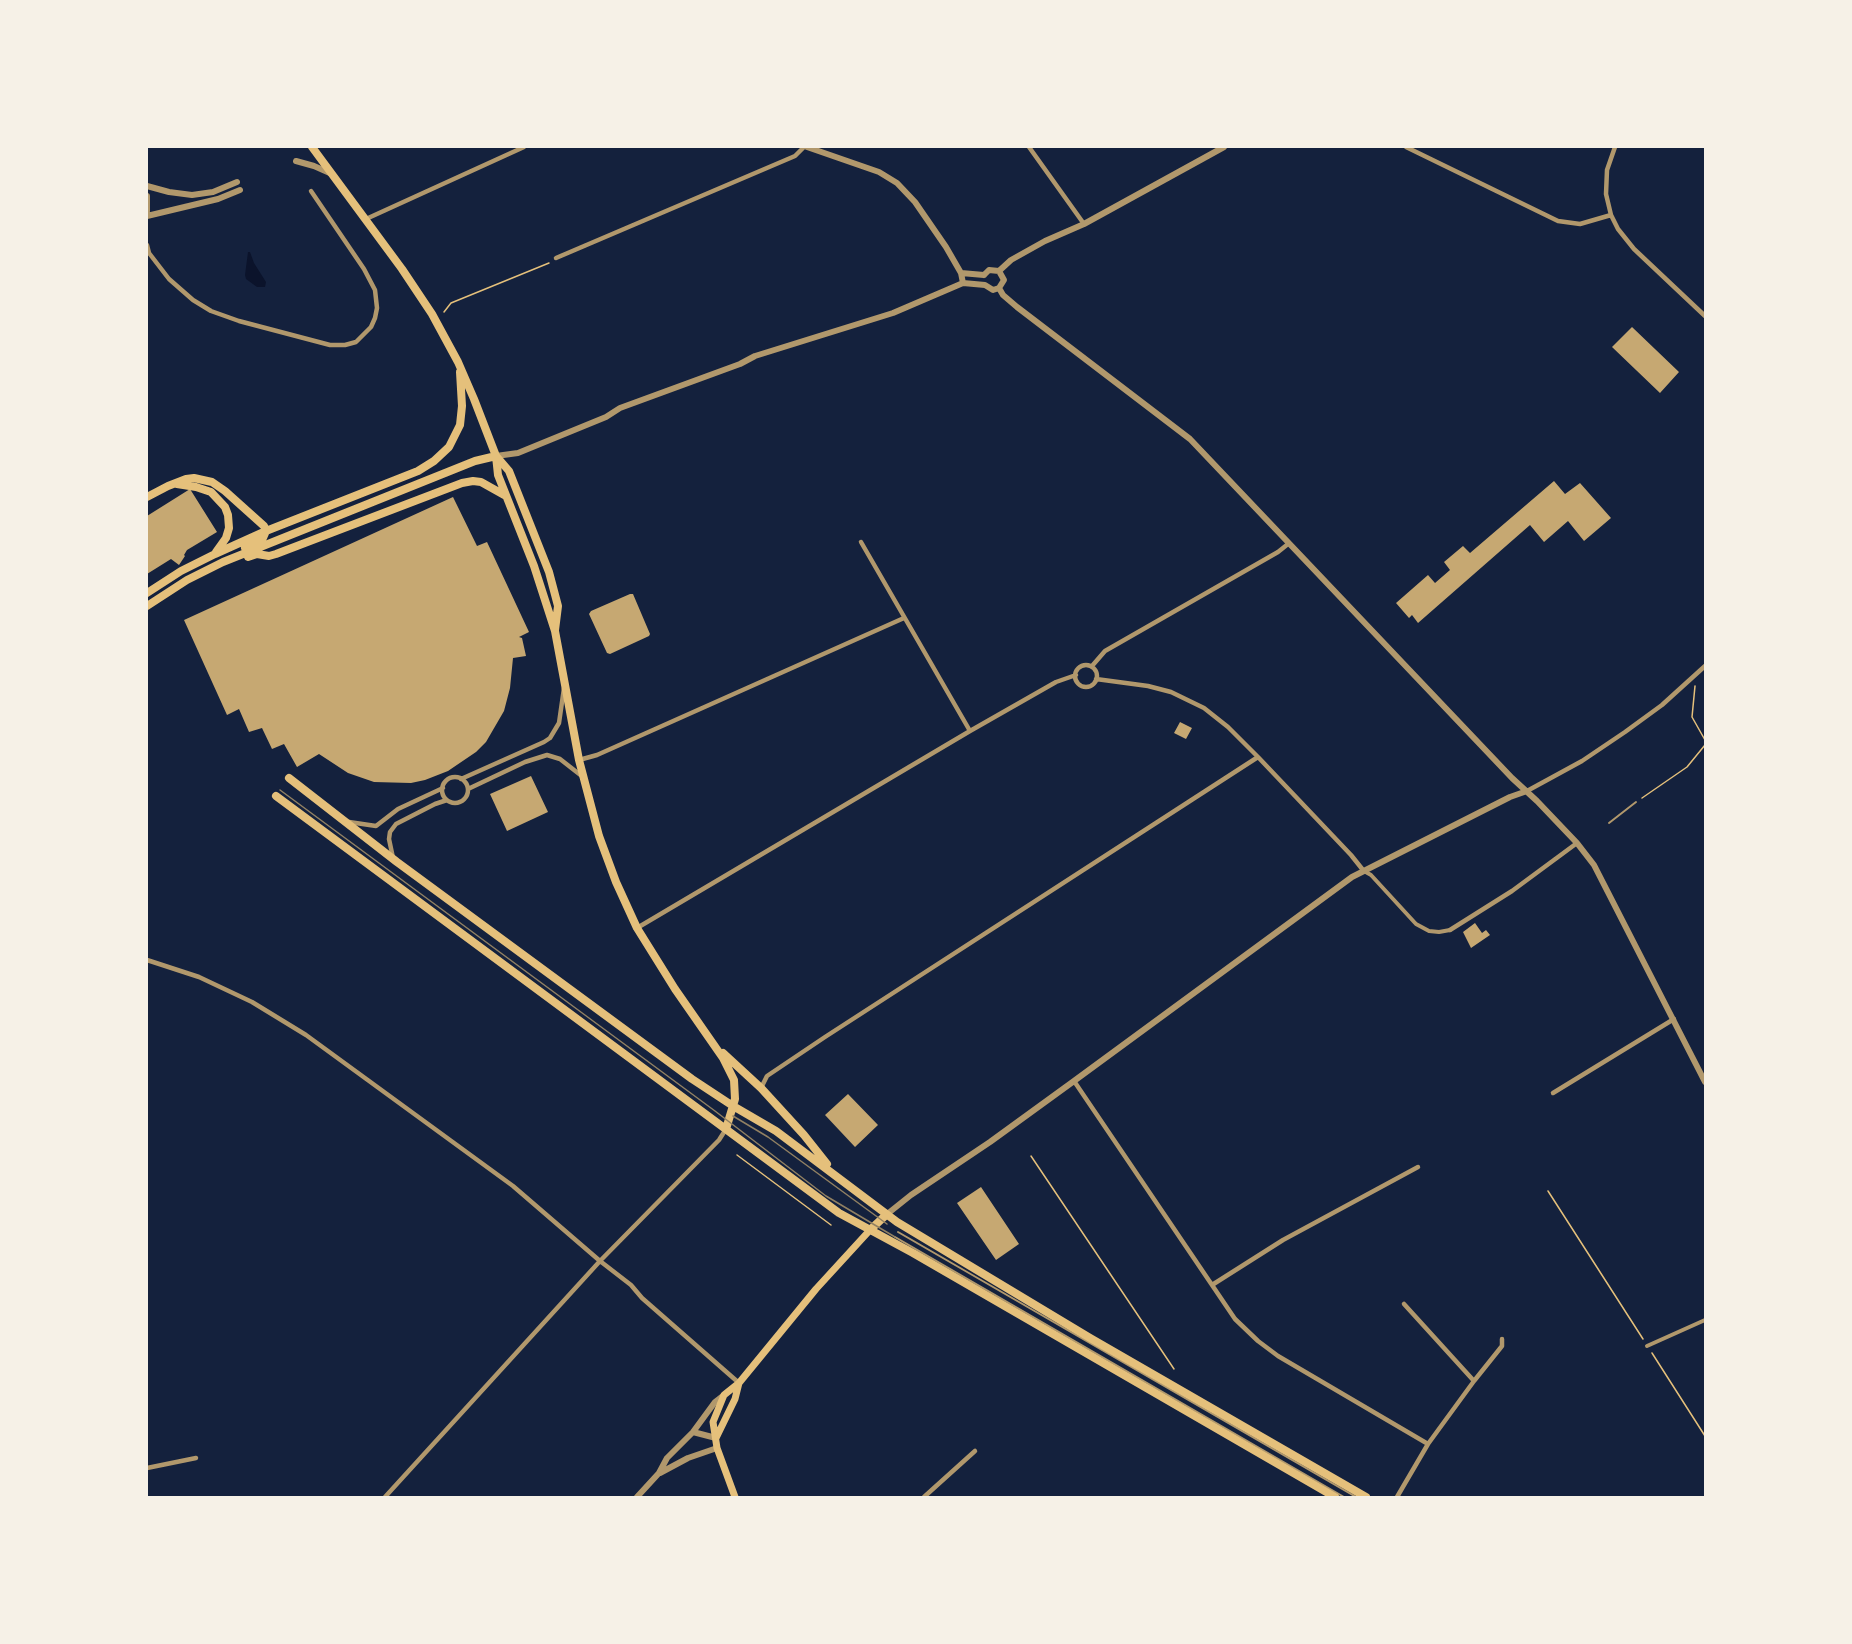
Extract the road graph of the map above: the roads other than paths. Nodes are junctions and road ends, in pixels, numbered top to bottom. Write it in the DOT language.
graph roads {
  1 [pos="312,147"];
  2 [pos="524,147"];
  3 [pos="805,147"];
  4 [pos="1029,147"];
  5 [pos="1224,147"];
  6 [pos="1406,147"];
  7 [pos="1615,147"];
  8 [pos="296,161"];
  9 [pos="332,174"];
  10 [pos="237,182"];
  11 [pos="147,186"];
  12 [pos="240,190"];
  13 [pos="311,191"];
  14 [pos="147,196"];
  15 [pos="147,213"];
  16 [pos="1611,215"];
  17 [pos="366,219"];
  18 [pos="1084,224"];
  19 [pos="147,245"];
  20 [pos="556,258"];
  21 [pos="999,271"];
  22 [pos="961,273"];
  23 [pos="984,275"];
  24 [pos="963,283"];
  25 [pos="985,285"];
  26 [pos="999,288"];
  27 [pos="1705,316"];
  28 [pos="459,365"];
  29 [pos="496,456"];
  30 [pos="176,484"];
  31 [pos="507,496"];
  32 [pos="147,497"];
  33 [pos="266,531"];
  34 [pos="861,542"];
  35 [pos="1288,544"];
  36 [pos="214,554"];
  37 [pos="233,558"];
  38 [pos="224,562"];
  39 [pos="147,593"];
  40 [pos="147,606"];
  41 [pos="904,618"];
  42 [pos="555,631"];
  43 [pos="1092,666"];
  44 [pos="1705,666"];
  45 [pos="1076,675"];
  46 [pos="1096,679"];
  47 [pos="564,686"];
  48 [pos="970,731"];
  49 [pos="1258,757"];
  50 [pos="579,760"];
  51 [pos="289,778"];
  52 [pos="583,778"];
  53 [pos="461,779"];
  54 [pos="443,788"];
  55 [pos="468,789"];
  56 [pos="1527,791"];
  57 [pos="276,796"];
  58 [pos="447,800"];
  59 [pos="1636,802"];
  60 [pos="349,822"];
  61 [pos="1609,823"];
  62 [pos="1577,843"];
  63 [pos="393,858"];
  64 [pos="1363,870"];
  65 [pos="637,928"];
  66 [pos="1450,930"];
  67 [pos="147,960"];
  68 [pos="1674,1019"];
  69 [pos="717,1048"];
  70 [pos="1074,1081"];
  71 [pos="1705,1082"];
  72 [pos="760,1088"];
  73 [pos="1553,1093"];
  74 [pos="733,1108"];
  75 [pos="726,1129"];
  76 [pos="1418,1167"];
  77 [pos="835,1174"];
  78 [pos="886,1215"];
  79 [pos="870,1230"];
  80 [pos="898,1232"];
  81 [pos="895,1237"];
  82 [pos="600,1261"];
  83 [pos="1212,1285"];
  84 [pos="1404,1304"];
  85 [pos="1705,1320"];
  86 [pos="1502,1339"];
  87 [pos="1647,1346"];
  88 [pos="1474,1381"];
  89 [pos="739,1383"];
  90 [pos="724,1395"];
  91 [pos="693,1432"];
  92 [pos="716,1438"];
  93 [pos="1428,1443"];
  94 [pos="717,1448"];
  95 [pos="975,1451"];
  96 [pos="196,1458"];
  97 [pos="147,1468"];
  98 [pos="659,1473"];
  99 [pos="385,1497"];
  100 [pos="637,1497"];
  101 [pos="735,1497"];
  102 [pos="924,1497"];
  103 [pos="1335,1497"];
  104 [pos="1344,1497"];
  105 [pos="1356,1497"];
  106 [pos="1366,1497"];
  107 [pos="1397,1497"];
  1 -- 9 [label="main road"];
  2 -- 17 [label="street"];
  3 -- 20 [label="street"];
  3 -- 22 [label="street"];
  4 -- 18 [label="street"];
  5 -- 18 [label="street"];
  6 -- 16 [label="street"];
  7 -- 16 [label="street"];
  8 -- 9 [label="street"];
  9 -- 17 [label="main road"];
  10 -- 11 [label="street"];
  12 -- 15 [label="street"];
  13 -- 19 [label="street"];
  14 -- 15 [label="street"];
  16 -- 27 [label="street"];
  17 -- 28 [label="main road"];
  18 -- 21 [label="street"];
  21 -- 23 [label="street"];
  21 -- 26 [label="street"];
  22 -- 23 [label="street"];
  22 -- 24 [label="street"];
  23 -- 25 [label="street"];
  24 -- 25 [label="street"];
  24 -- 29 [label="street"];
  25 -- 26 [label="street"];
  26 -- 35 [label="street"];
  28 -- 29 [label="main road"];
  28 -- 33 [label="main road"];
  29 -- 31 [label="main road"];
  29 -- 37 [label="main road"];
  29 -- 42 [label="main road"];
  30 -- 32 [label="main road"];
  30 -- 33 [label="main road"];
  30 -- 36 [label="main road"];
  31 -- 38 [label="main road"];
  31 -- 42 [label="main road"];
  33 -- 36 [label="main road"];
  33 -- 37 [label="main road"];
  34 -- 41 [label="street"];
  35 -- 43 [label="street"];
  35 -- 56 [label="street"];
  36 -- 39 [label="main road"];
  37 -- 38 [label="main road"];
  38 -- 40 [label="main road"];
  41 -- 48 [label="street"];
  41 -- 50 [label="street"];
  42 -- 47 [label="main road"];
  43 -- 45 [label="street"];
  43 -- 46 [label="street"];
  44 -- 56 [label="street"];
  45 -- 46 [label="street"];
  45 -- 48 [label="street"];
  46 -- 49 [label="street"];
  47 -- 50 [label="main road"];
  47 -- 53 [label="street"];
  48 -- 65 [label="street"];
  49 -- 64 [label="street"];
  49 -- 72 [label="street"];
  50 -- 52 [label="main road"];
  51 -- 60 [label="main road"];
  52 -- 55 [label="street"];
  52 -- 65 [label="main road"];
  53 -- 54 [label="street"];
  53 -- 55 [label="street"];
  54 -- 58 [label="street"];
  54 -- 60 [label="street"];
  55 -- 58 [label="street"];
  56 -- 62 [label="street"];
  56 -- 64 [label="street"];
  57 -- 75 [label="main road"];
  58 -- 63 [label="street"];
  59 -- 61 [label="lane"];
  60 -- 63 [label="main road"];
  62 -- 66 [label="street"];
  62 -- 68 [label="street"];
  63 -- 74 [label="main road"];
  64 -- 66 [label="street"];
  64 -- 70 [label="street"];
  65 -- 69 [label="main road"];
  67 -- 82 [label="street"];
  68 -- 71 [label="street"];
  68 -- 73 [label="street"];
  69 -- 72 [label="main road"];
  69 -- 74 [label="main road"];
  70 -- 78 [label="street"];
  70 -- 83 [label="street"];
  72 -- 77 [label="main road"];
  74 -- 75 [label="main road"];
  74 -- 77 [label="main road"];
  75 -- 79 [label="main road"];
  75 -- 82 [label="street"];
  76 -- 83 [label="street"];
  77 -- 78 [label="main road"];
  78 -- 79 [label="main road"];
  78 -- 106 [label="main road"];
  79 -- 89 [label="main road"];
  79 -- 103 [label="main road"];
  80 -- 105 [label="lane"];
  81 -- 104 [label="lane"];
  82 -- 89 [label="street"];
  82 -- 99 [label="street"];
  83 -- 93 [label="street"];
  84 -- 88 [label="street"];
  85 -- 87 [label="street"];
  86 -- 88 [label="street"];
  88 -- 93 [label="street"];
  89 -- 90 [label="main road"];
  89 -- 92 [label="main road"];
  90 -- 91 [label="street"];
  90 -- 92 [label="main road"];
  91 -- 92 [label="street"];
  91 -- 98 [label="street"];
  92 -- 94 [label="main road"];
  93 -- 107 [label="street"];
  94 -- 98 [label="street"];
  94 -- 101 [label="main road"];
  95 -- 102 [label="street"];
  96 -- 97 [label="street"];
  98 -- 100 [label="street"];
}
